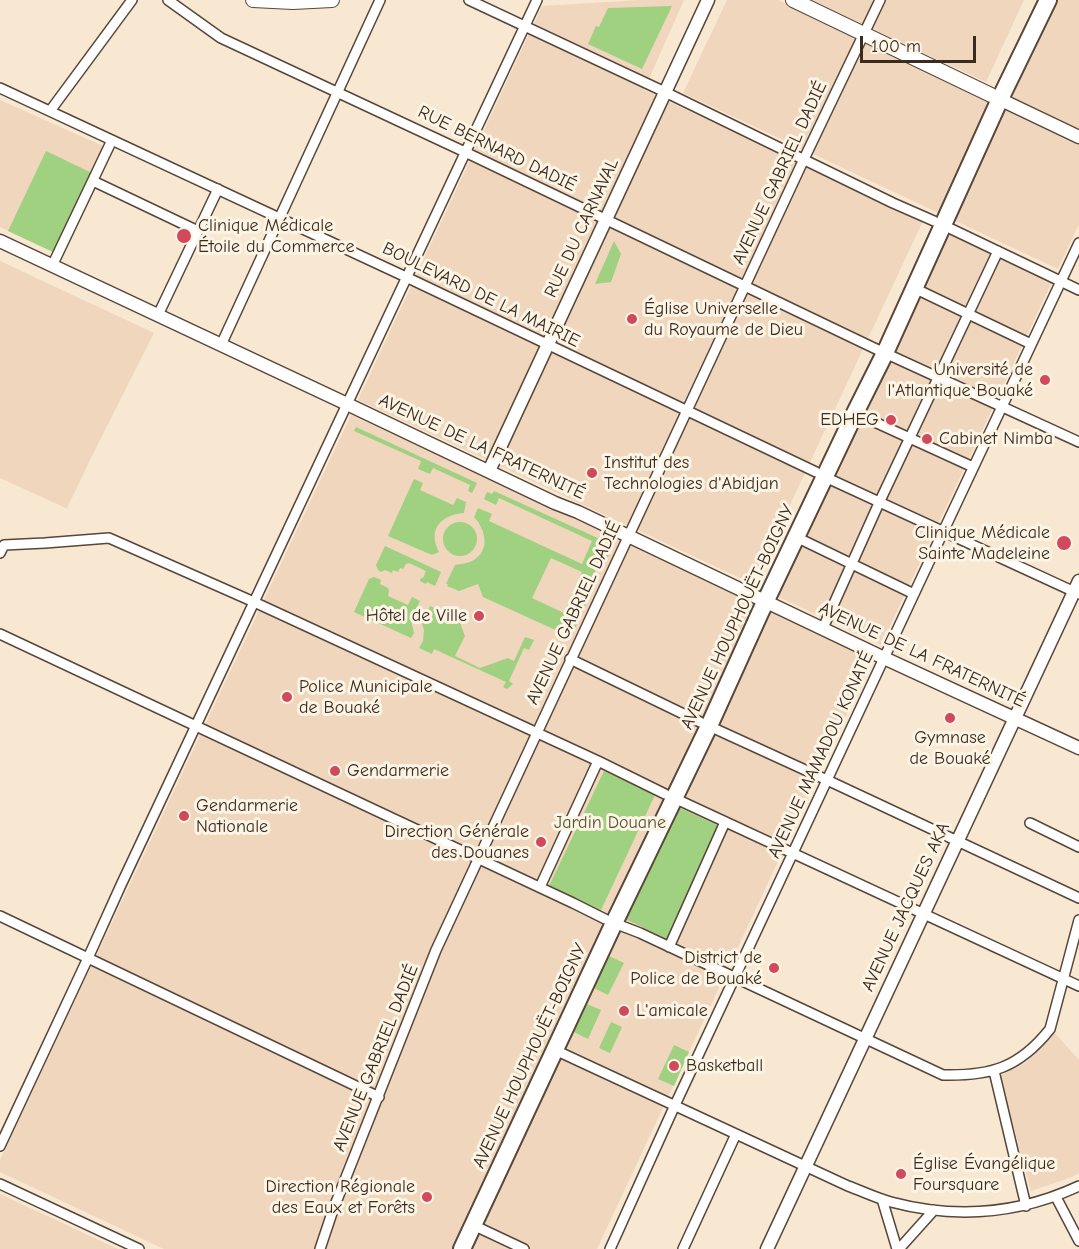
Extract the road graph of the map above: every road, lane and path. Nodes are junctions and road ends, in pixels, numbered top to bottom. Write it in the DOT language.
graph roads {
  1 [pos="132,0"];
  2 [pos="168,0"];
  3 [pos="253,0"];
  4 [pos="332,0"];
  5 [pos="380,0"];
  6 [pos="469,0"];
  7 [pos="537,0"];
  8 [pos="708,0"];
  9 [pos="793,0"];
  10 [pos="880,0"];
  11 [pos="1038,0"];
  12 [pos="1048,0"];
  13 [pos="524,26"];
  14 [pos="864,34"];
  15 [pos="0,88"];
  16 [pos="338,92"];
  17 [pos="665,92"];
  18 [pos="996,97"];
  19 [pos="50,111"];
  20 [pos="1079,137"];
  21 [pos="112,140"];
  22 [pos="465,152"];
  23 [pos="804,159"];
  24 [pos="93,181"];
  25 [pos="218,189"];
  26 [pos="279,218"];
  27 [pos="606,220"];
  28 [pos="939,223"];
  29 [pos="198,231"];
  30 [pos="0,242"];
  31 [pos="1079,243"];
  32 [pos="998,251"];
  33 [pos="52,266"];
  34 [pos="406,277"];
  35 [pos="1061,281"];
  36 [pos="745,286"];
  37 [pos="914,288"];
  38 [pos="1079,290"];
  39 [pos="969,314"];
  40 [pos="158,315"];
  41 [pos="1031,344"];
  42 [pos="221,345"];
  43 [pos="548,345"];
  44 [pos="879,351"];
  45 [pos="938,377"];
  46 [pos="347,404"];
  47 [pos="1002,407"];
  48 [pos="687,411"];
  49 [pos="855,413"];
  50 [pos="909,438"];
  51 [pos="1079,442"];
  52 [pos="973,467"];
  53 [pos="489,471"];
  54 [pos="820,474"];
  55 [pos="879,503"];
  56 [pos="943,532"];
  57 [pos="628,536"];
  58 [pos="796,537"];
  59 [pos="0,553"];
  60 [pos="851,564"];
  61 [pos="1077,589"];
  62 [pos="914,594"];
  63 [pos="762,600"];
  64 [pos="254,602"];
  65 [pos="823,628"];
  66 [pos="0,634"];
  67 [pos="884,658"];
  68 [pos="570,659"];
  69 [pos="1015,718"];
  70 [pos="704,724"];
  71 [pos="196,726"];
  72 [pos="536,733"];
  73 [pos="1079,748"];
  74 [pos="598,761"];
  75 [pos="827,780"];
  76 [pos="670,796"];
  77 [pos="725,822"];
  78 [pos="1030,823"];
  79 [pos="957,840"];
  80 [pos="1079,847"];
  81 [pos="793,853"];
  82 [pos="478,858"];
  83 [pos="540,887"];
  84 [pos="1079,898"];
  85 [pos="923,914"];
  86 [pos="0,916"];
  87 [pos="1079,920"];
  88 [pos="609,921"];
  89 [pos="669,947"];
  90 [pos="88,958"];
  91 [pos="735,978"];
  92 [pos="1064,979"];
  93 [pos="1079,986"];
  94 [pos="865,1038"];
  95 [pos="555,1050"];
  96 [pos="994,1071"];
  97 [pos="379,1097"];
  98 [pos="675,1105"];
  99 [pos="736,1134"];
  100 [pos="0,1146"];
  101 [pos="806,1166"];
  102 [pos="0,1184"];
  103 [pos="1079,1186"];
  104 [pos="1056,1197"];
  105 [pos="882,1200"];
  106 [pos="1026,1206"];
  107 [pos="934,1210"];
  108 [pos="473,1225"];
  109 [pos="1079,1241"];
  110 [pos="139,1249"];
  111 [pos="320,1249"];
  112 [pos="453,1249"];
  113 [pos="462,1249"];
  114 [pos="524,1249"];
  115 [pos="610,1249"];
  116 [pos="682,1249"];
  117 [pos="767,1249"];
  118 [pos="898,1249"];
  1 -- 19 [label="street"];
  2 -- 16 [label="street, RUE BERNARD DADIÉ"];
  3 -- 4 [label="main road"];
  5 -- 16 [label="street"];
  6 -- 13 [label="street"];
  7 -- 13 [label="street"];
  8 -- 17 [label="street, RUE DU CARNAVAL"];
  9 -- 14 [label="main road"];
  10 -- 14 [label="street, AVENUE GABRIEL DADIÉ"];
  11 -- 18 [label="highway, AVENUE HOUPHOUËT-BOIGNY"];
  12 -- 18 [label="highway, AVENUE HOUPHOUËT-BOIGNY"];
  13 -- 17 [label="street"];
  13 -- 22 [label="street"];
  14 -- 18 [label="main road"];
  14 -- 23 [label="street, AVENUE GABRIEL DADIÉ"];
  15 -- 19 [label="street, BOULEVARD DE LA MAIRIE"];
  16 -- 22 [label="street, RUE BERNARD DADIÉ"];
  16 -- 26 [label="street"];
  17 -- 23 [label="street"];
  17 -- 27 [label="street, RUE DU CARNAVAL"];
  18 -- 20 [label="street"];
  18 -- 28 [label="highway, AVENUE HOUPHOUËT-BOIGNY"];
  19 -- 21 [label="street, BOULEVARD DE LA MAIRIE"];
  21 -- 24 [label="street"];
  21 -- 25 [label="street, BOULEVARD DE LA MAIRIE"];
  22 -- 27 [label="street, RUE BERNARD DADIÉ"];
  22 -- 34 [label="street"];
  23 -- 28 [label="street"];
  23 -- 36 [label="street, AVENUE GABRIEL DADIÉ"];
  24 -- 29 [label="street"];
  24 -- 33 [label="street"];
  25 -- 26 [label="street, BOULEVARD DE LA MAIRIE"];
  25 -- 29 [label="street"];
  26 -- 34 [label="street, BOULEVARD DE LA MAIRIE"];
  26 -- 42 [label="street"];
  27 -- 36 [label="street, RUE BERNARD DADIÉ"];
  27 -- 43 [label="street, RUE DU CARNAVAL"];
  28 -- 32 [label="street"];
  28 -- 37 [label="highway, AVENUE HOUPHOUËT-BOIGNY"];
  28 -- 44 [label="highway, AVENUE HOUPHOUËT-BOIGNY"];
  29 -- 40 [label="street"];
  30 -- 33 [label="street, AVENUE DE LA FRATERNITÉ"];
  31 -- 35 [label="street, AVENUE MAMADOU KONATÉ"];
  32 -- 35 [label="street"];
  32 -- 39 [label="street"];
  33 -- 40 [label="street, AVENUE DE LA FRATERNITÉ"];
  34 -- 43 [label="street, BOULEVARD DE LA MAIRIE"];
  34 -- 46 [label="street"];
  35 -- 38 [label="street"];
  35 -- 41 [label="street, AVENUE MAMADOU KONATÉ"];
  36 -- 44 [label="street, RUE BERNARD DADIÉ"];
  36 -- 48 [label="street, AVENUE GABRIEL DADIÉ"];
  37 -- 39 [label="street"];
  37 -- 44 [label="highway, AVENUE HOUPHOUËT-BOIGNY"];
  39 -- 41 [label="street"];
  39 -- 45 [label="street"];
  40 -- 42 [label="street, AVENUE DE LA FRATERNITÉ"];
  41 -- 47 [label="street, AVENUE MAMADOU KONATÉ"];
  42 -- 46 [label="street, AVENUE DE LA FRATERNITÉ"];
  43 -- 48 [label="street, BOULEVARD DE LA MAIRIE"];
  43 -- 53 [label="street, RUE DU CARNAVAL"];
  44 -- 45 [label="street, RUE BERNARD DADIÉ"];
  44 -- 49 [label="highway, AVENUE HOUPHOUËT-BOIGNY"];
  44 -- 54 [label="highway, AVENUE HOUPHOUËT-BOIGNY"];
  45 -- 47 [label="street, RUE BERNARD DADIÉ"];
  45 -- 50 [label="street"];
  46 -- 53 [label="street, AVENUE DE LA FRATERNITÉ"];
  46 -- 64 [label="street"];
  47 -- 51 [label="street, RUE BERNARD DADIÉ"];
  47 -- 52 [label="street, AVENUE MAMADOU KONATÉ"];
  48 -- 54 [label="street, BOULEVARD DE LA MAIRIE"];
  48 -- 57 [label="street, AVENUE GABRIEL DADIÉ"];
  49 -- 50 [label="street"];
  49 -- 54 [label="highway, AVENUE HOUPHOUËT-BOIGNY"];
  50 -- 52 [label="street"];
  50 -- 55 [label="street"];
  52 -- 56 [label="street, AVENUE MAMADOU KONATÉ"];
  53 -- 57 [label="street, AVENUE DE LA FRATERNITÉ"];
  54 -- 55 [label="street, BOULEVARD DE LA MAIRIE"];
  54 -- 58 [label="highway, AVENUE HOUPHOUËT-BOIGNY"];
  54 -- 63 [label="highway, AVENUE HOUPHOUËT-BOIGNY"];
  55 -- 56 [label="street, BOULEVARD DE LA MAIRIE"];
  55 -- 60 [label="street"];
  56 -- 61 [label="street, BOULEVARD DE LA MAIRIE"];
  56 -- 62 [label="street, AVENUE MAMADOU KONATÉ"];
  57 -- 63 [label="street, AVENUE DE LA FRATERNITÉ"];
  57 -- 68 [label="street, AVENUE GABRIEL DADIÉ"];
  58 -- 60 [label="street"];
  58 -- 63 [label="highway, AVENUE HOUPHOUËT-BOIGNY"];
  59 -- 64 [label="street"];
  60 -- 62 [label="street"];
  60 -- 65 [label="street"];
  61 -- 69 [label="street, AVENUE JACQUES AKA"];
  62 -- 67 [label="street, AVENUE MAMADOU KONATÉ"];
  63 -- 65 [label="street, AVENUE DE LA FRATERNITÉ"];
  63 -- 70 [label="highway, AVENUE HOUPHOUËT-BOIGNY"];
  64 -- 71 [label="street"];
  64 -- 72 [label="street"];
  65 -- 67 [label="street, AVENUE DE LA FRATERNITÉ"];
  66 -- 71 [label="street"];
  67 -- 69 [label="street, AVENUE DE LA FRATERNITÉ"];
  67 -- 75 [label="street, AVENUE MAMADOU KONATÉ"];
  68 -- 70 [label="street"];
  68 -- 72 [label="street, AVENUE GABRIEL DADIÉ"];
  69 -- 73 [label="street, AVENUE DE LA FRATERNITÉ"];
  69 -- 79 [label="street, AVENUE JACQUES AKA"];
  70 -- 75 [label="street"];
  70 -- 76 [label="highway, AVENUE HOUPHOUËT-BOIGNY"];
  71 -- 82 [label="street"];
  71 -- 90 [label="street"];
  72 -- 74 [label="street"];
  72 -- 82 [label="street, AVENUE GABRIEL DADIÉ"];
  74 -- 76 [label="street"];
  74 -- 83 [label="street"];
  75 -- 79 [label="street"];
  75 -- 81 [label="street, AVENUE MAMADOU KONATÉ"];
  76 -- 77 [label="street"];
  76 -- 88 [label="highway, AVENUE HOUPHOUËT-BOIGNY"];
  77 -- 81 [label="street"];
  77 -- 89 [label="street"];
  78 -- 80 [label="street"];
  79 -- 84 [label="street"];
  79 -- 85 [label="street, AVENUE JACQUES AKA"];
  81 -- 85 [label="street"];
  81 -- 91 [label="street, AVENUE MAMADOU KONATÉ"];
  82 -- 83 [label="street"];
  82 -- 97 [label="street, AVENUE GABRIEL DADIÉ"];
  83 -- 88 [label="street"];
  85 -- 92 [label="street"];
  85 -- 94 [label="street, AVENUE JACQUES AKA"];
  86 -- 90 [label="street"];
  87 -- 92 [label="street"];
  88 -- 89 [label="street"];
  88 -- 95 [label="highway, AVENUE HOUPHOUËT-BOIGNY"];
  88 -- 112 [label="highway, AVENUE HOUPHOUËT-BOIGNY"];
  89 -- 91 [label="street"];
  90 -- 97 [label="street"];
  90 -- 100 [label="street"];
  91 -- 94 [label="street"];
  91 -- 98 [label="street, AVENUE MAMADOU KONATÉ"];
  92 -- 93 [label="street"];
  92 -- 96 [label="street"];
  94 -- 96 [label="street"];
  94 -- 101 [label="street, AVENUE JACQUES AKA"];
  95 -- 98 [label="street"];
  95 -- 108 [label="highway, AVENUE HOUPHOUËT-BOIGNY"];
  96 -- 106 [label="street"];
  97 -- 111 [label="street, AVENUE GABRIEL DADIÉ"];
  98 -- 99 [label="street"];
  98 -- 115 [label="street, AVENUE MAMADOU KONATÉ"];
  99 -- 101 [label="street"];
  99 -- 116 [label="street"];
  101 -- 105 [label="street"];
  101 -- 117 [label="street, AVENUE JACQUES AKA"];
  102 -- 110 [label="street"];
  103 -- 104 [label="street"];
  104 -- 106 [label="street"];
  104 -- 109 [label="street"];
  105 -- 107 [label="street"];
  105 -- 118 [label="street"];
  106 -- 107 [label="street"];
  107 -- 118 [label="street"];
  108 -- 113 [label="highway, AVENUE HOUPHOUËT-BOIGNY"];
  108 -- 114 [label="street"];
}
